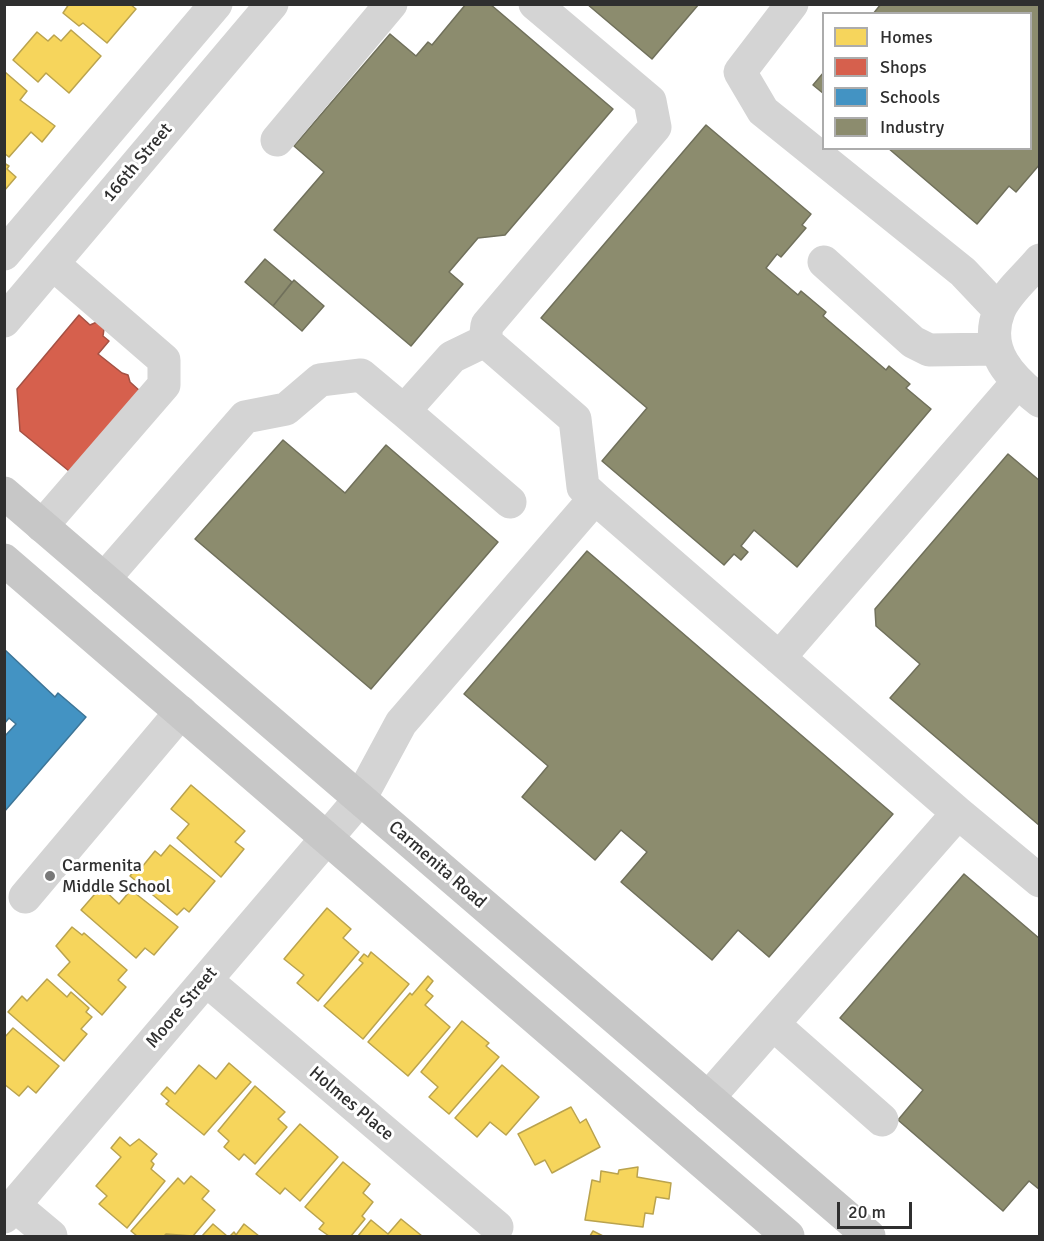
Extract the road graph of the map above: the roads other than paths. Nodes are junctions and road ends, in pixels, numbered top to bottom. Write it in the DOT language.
graph roads {
  1 [pos="216,4"];
  2 [pos="272,4"];
  3 [pos="391,4"];
  4 [pos="535,4"];
  5 [pos="792,4"];
  6 [pos="277,140"];
  7 [pos="4,254"];
  8 [pos="1040,261"];
  9 [pos="824,262"];
  10 [pos="53,264"];
  11 [pos="999,310"];
  12 [pos="4,321"];
  13 [pos="485,340"];
  14 [pos="996,349"];
  15 [pos="1028,392"];
  16 [pos="404,411"];
  17 [pos="4,493"];
  18 [pos="595,498"];
  19 [pos="510,502"];
  20 [pos="42,526"];
  21 [pos="4,560"];
  22 [pos="104,579"];
  23 [pos="779,658"];
  24 [pos="181,712"];
  25 [pos="360,799"];
  26 [pos="957,813"];
  27 [pos="327,838"];
  28 [pos="1040,881"];
  29 [pos="25,897"];
  30 [pos="206,980"];
  31 [pos="773,1024"];
  32 [pos="708,1098"];
  33 [pos="882,1120"];
  34 [pos="9,1211"];
  35 [pos="497,1227"];
  36 [pos="51,1236"];
  37 [pos="788,1236"];
  38 [pos="869,1236"];
  1 -- 7 [label="street"];
  2 -- 10 [label="street, 166th Street"];
  3 -- 6 [label="street"];
  4 -- 13 [label="street"];
  5 -- 11 [label="street"];
  8 -- 11 [label="street"];
  9 -- 14 [label="street"];
  10 -- 12 [label="street, 166th Street"];
  10 -- 20 [label="street"];
  11 -- 14 [label="street"];
  13 -- 16 [label="street"];
  13 -- 18 [label="street"];
  14 -- 15 [label="street"];
  15 -- 23 [label="street"];
  16 -- 19 [label="street"];
  16 -- 22 [label="street"];
  17 -- 20 [label="main road, Carmenita Road"];
  18 -- 23 [label="street"];
  18 -- 25 [label="street, Moore Street"];
  20 -- 22 [label="main road, Carmenita Road"];
  21 -- 24 [label="main road"];
  22 -- 25 [label="main road, Carmenita Road"];
  23 -- 26 [label="street"];
  24 -- 27 [label="main road"];
  24 -- 29 [label="street"];
  25 -- 27 [label="street, Moore Street"];
  25 -- 32 [label="main road, Carmenita Road"];
  26 -- 28 [label="street"];
  26 -- 31 [label="street"];
  27 -- 30 [label="street, Moore Street"];
  27 -- 37 [label="main road"];
  30 -- 34 [label="street, Moore Street"];
  30 -- 35 [label="street, Holmes Place"];
  31 -- 32 [label="street"];
  31 -- 33 [label="street"];
  32 -- 38 [label="main road, Carmenita Road"];
  34 -- 36 [label="street"];
}
